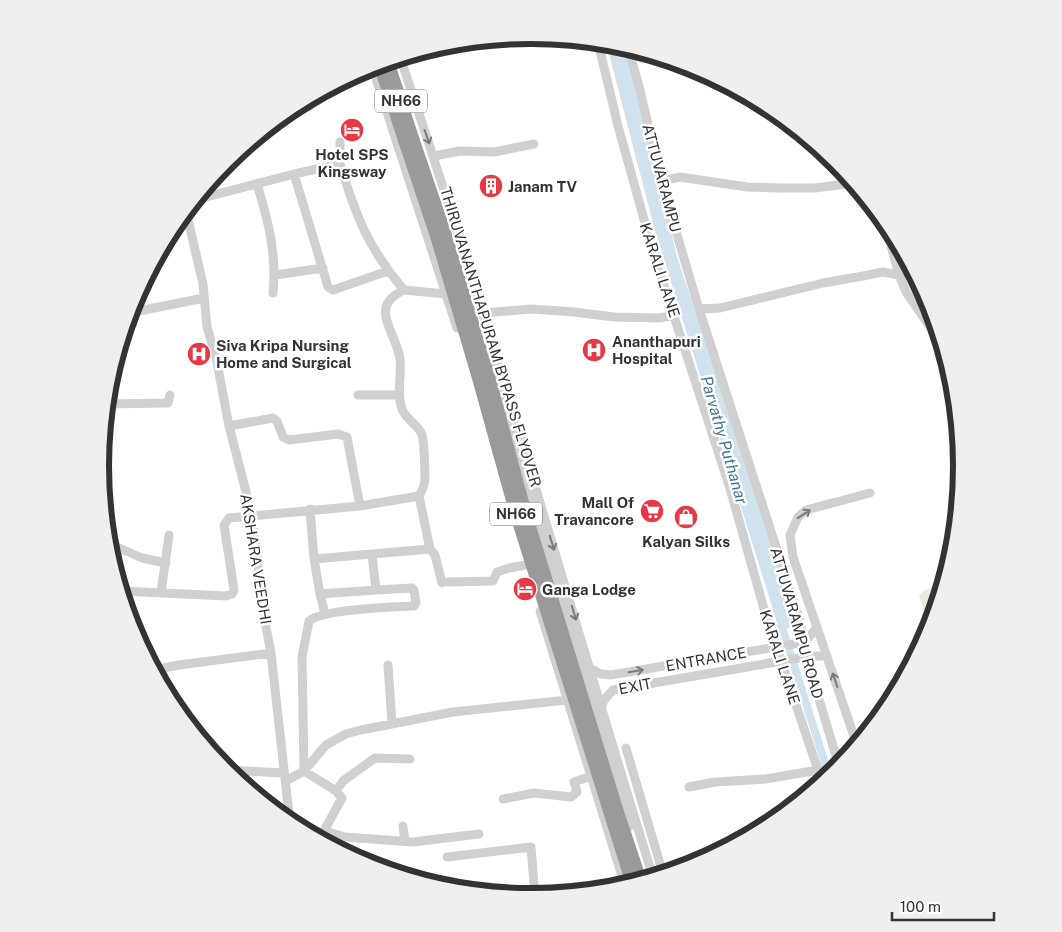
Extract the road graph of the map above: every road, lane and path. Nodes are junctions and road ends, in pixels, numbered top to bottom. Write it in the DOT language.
graph roads {
  1 [pos="600,50"];
  2 [pos="630,56"];
  3 [pos="402,64"];
  4 [pos="390,68"];
  5 [pos="382,71"];
  6 [pos="375,74"];
  7 [pos="340,142"];
  8 [pos="409,142"];
  9 [pos="534,144"];
  10 [pos="434,156"];
  11 [pos="340,164"];
  12 [pos="294,174"];
  13 [pos="662,181"];
  14 [pos="257,184"];
  15 [pos="845,184"];
  16 [pos="206,197"];
  17 [pos="188,220"];
  18 [pos="891,245"];
  19 [pos="323,268"];
  20 [pos="388,271"];
  21 [pos="906,271"];
  22 [pos="275,275"];
  23 [pos="899,275"];
  24 [pos="474,285"];
  25 [pos="404,290"];
  26 [pos="274,293"];
  27 [pos="446,294"];
  28 [pos="204,298"];
  29 [pos="699,308"];
  30 [pos="138,311"];
  31 [pos="483,313"];
  32 [pos="675,315"];
  33 [pos="456,324"];
  34 [pos="931,329"];
  35 [pos="492,343"];
  36 [pos="170,395"];
  37 [pos="358,395"];
  38 [pos="400,395"];
  39 [pos="113,404"];
  40 [pos="229,426"];
  41 [pos="870,493"];
  42 [pos="419,496"];
  43 [pos="360,506"];
  44 [pos="310,509"];
  45 [pos="252,515"];
  46 [pos="169,535"];
  47 [pos="117,547"];
  48 [pos="430,549"];
  49 [pos="372,554"];
  50 [pos="314,559"];
  51 [pos="166,563"];
  52 [pos="526,565"];
  53 [pos="376,590"];
  54 [pos="128,592"];
  55 [pos="161,593"];
  56 [pos="320,594"];
  57 [pos="325,614"];
  58 [pos="817,627"];
  59 [pos="271,653"];
  60 [pos="827,656"];
  61 [pos="388,665"];
  62 [pos="589,668"];
  63 [pos="161,669"];
  64 [pos="568,700"];
  65 [pos="601,708"];
  66 [pos="392,724"];
  67 [pos="854,737"];
  68 [pos="626,748"];
  69 [pos="836,757"];
  70 [pos="410,759"];
  71 [pos="818,770"];
  72 [pos="304,771"];
  73 [pos="240,772"];
  74 [pos="819,774"];
  75 [pos="591,776"];
  76 [pos="285,777"];
  77 [pos="688,786"];
  78 [pos="336,791"];
  79 [pos="503,799"];
  80 [pos="289,812"];
  81 [pos="403,826"];
  82 [pos="480,834"];
  83 [pos="405,842"];
  84 [pos="447,858"];
  85 [pos="661,868"];
  86 [pos="651,871"];
  87 [pos="643,873"];
  88 [pos="639,874"];
  89 [pos="630,876"];
  90 [pos="622,878"];
  91 [pos="534,888"];
  1 -- 32 [label="street, KARALI LANE"];
  2 -- 13 [label="street, ATTUVARAMPU"];
  3 -- 10 [label="street, one-way"];
  4 -- 8 [label="highway, THIRUVANANTHAPURAM BYPASS FLYOVER / NH66"];
  5 -- 8 [label="highway, THIRUVANANTHAPURAM BYPASS FLYOVER / NH66"];
  6 -- 27 [label="street"];
  7 -- 11 [label="street"];
  8 -- 88 [label="highway, THIRUVANANTHAPURAM BYPASS FLYOVER / NH66, bridge"];
  8 -- 89 [label="highway, THIRUVANANTHAPURAM BYPASS FLYOVER / NH66, bridge"];
  9 -- 10 [label="street"];
  10 -- 24 [label="street"];
  11 -- 12 [label="street"];
  11 -- 20 [label="street"];
  12 -- 14 [label="street"];
  12 -- 19 [label="street"];
  13 -- 15 [label="street"];
  13 -- 29 [label="street, ATTUVARAMPU"];
  14 -- 16 [label="street"];
  14 -- 22 [label="street"];
  17 -- 28 [label="street, AKSHARA VEEDHI"];
  18 -- 23 [label="street"];
  19 -- 20 [label="street"];
  19 -- 22 [label="street"];
  20 -- 25 [label="street"];
  21 -- 23 [label="street"];
  22 -- 26 [label="street"];
  23 -- 29 [label="street"];
  23 -- 34 [label="street"];
  24 -- 27 [label="street"];
  24 -- 31 [label="street"];
  25 -- 27 [label="street"];
  25 -- 38 [label="street"];
  27 -- 33 [label="street"];
  28 -- 30 [label="street"];
  28 -- 40 [label="street, AKSHARA VEEDHI"];
  29 -- 69 [label="street, ATTUVARAMPU ROAD"];
  31 -- 32 [label="street"];
  31 -- 33 [label="street"];
  31 -- 35 [label="street"];
  32 -- 71 [label="street, KARALI LANE"];
  33 -- 52 [label="street"];
  35 -- 62 [label="street, one-way"];
  35 -- 87 [label="street"];
  36 -- 39 [label="street"];
  37 -- 38 [label="street"];
  38 -- 42 [label="street"];
  40 -- 43 [label="street"];
  40 -- 45 [label="street, AKSHARA VEEDHI"];
  58 -- 41 [label="street, one-way"];
  42 -- 43 [label="street"];
  42 -- 48 [label="street"];
  43 -- 44 [label="street"];
  44 -- 45 [label="street"];
  44 -- 50 [label="street"];
  45 -- 55 [label="street"];
  45 -- 59 [label="street, AKSHARA VEEDHI"];
  46 -- 51 [label="street"];
  47 -- 51 [label="street"];
  48 -- 49 [label="street"];
  48 -- 52 [label="street"];
  49 -- 50 [label="street"];
  49 -- 53 [label="street"];
  50 -- 56 [label="street"];
  51 -- 55 [label="street"];
  52 -- 64 [label="street"];
  53 -- 56 [label="street"];
  53 -- 57 [label="street"];
  54 -- 55 [label="street"];
  56 -- 57 [label="street"];
  57 -- 72 [label="street"];
  58 -- 60 [label="street"];
  62 -- 58 [label="street, ENTRANCE, one-way, bridge"];
  59 -- 63 [label="street"];
  59 -- 76 [label="street, AKSHARA VEEDHI"];
  60 -- 65 [label="street, EXIT, bridge"];
  67 -- 60 [label="street, one-way"];
  61 -- 66 [label="street"];
  62 -- 65 [label="street"];
  64 -- 66 [label="street"];
  64 -- 75 [label="street"];
  65 -- 86 [label="street"];
  66 -- 72 [label="street"];
  68 -- 85 [label="street"];
  70 -- 78 [label="street"];
  71 -- 74 [label="street, KARALI LANE"];
  71 -- 77 [label="street"];
  72 -- 76 [label="street"];
  72 -- 78 [label="street"];
  73 -- 76 [label="street"];
  75 -- 79 [label="street"];
  75 -- 90 [label="street"];
  76 -- 80 [label="street, AKSHARA VEEDHI"];
  78 -- 83 [label="street"];
  81 -- 83 [label="street"];
  82 -- 83 [label="street"];
  84 -- 91 [label="street"];
}
